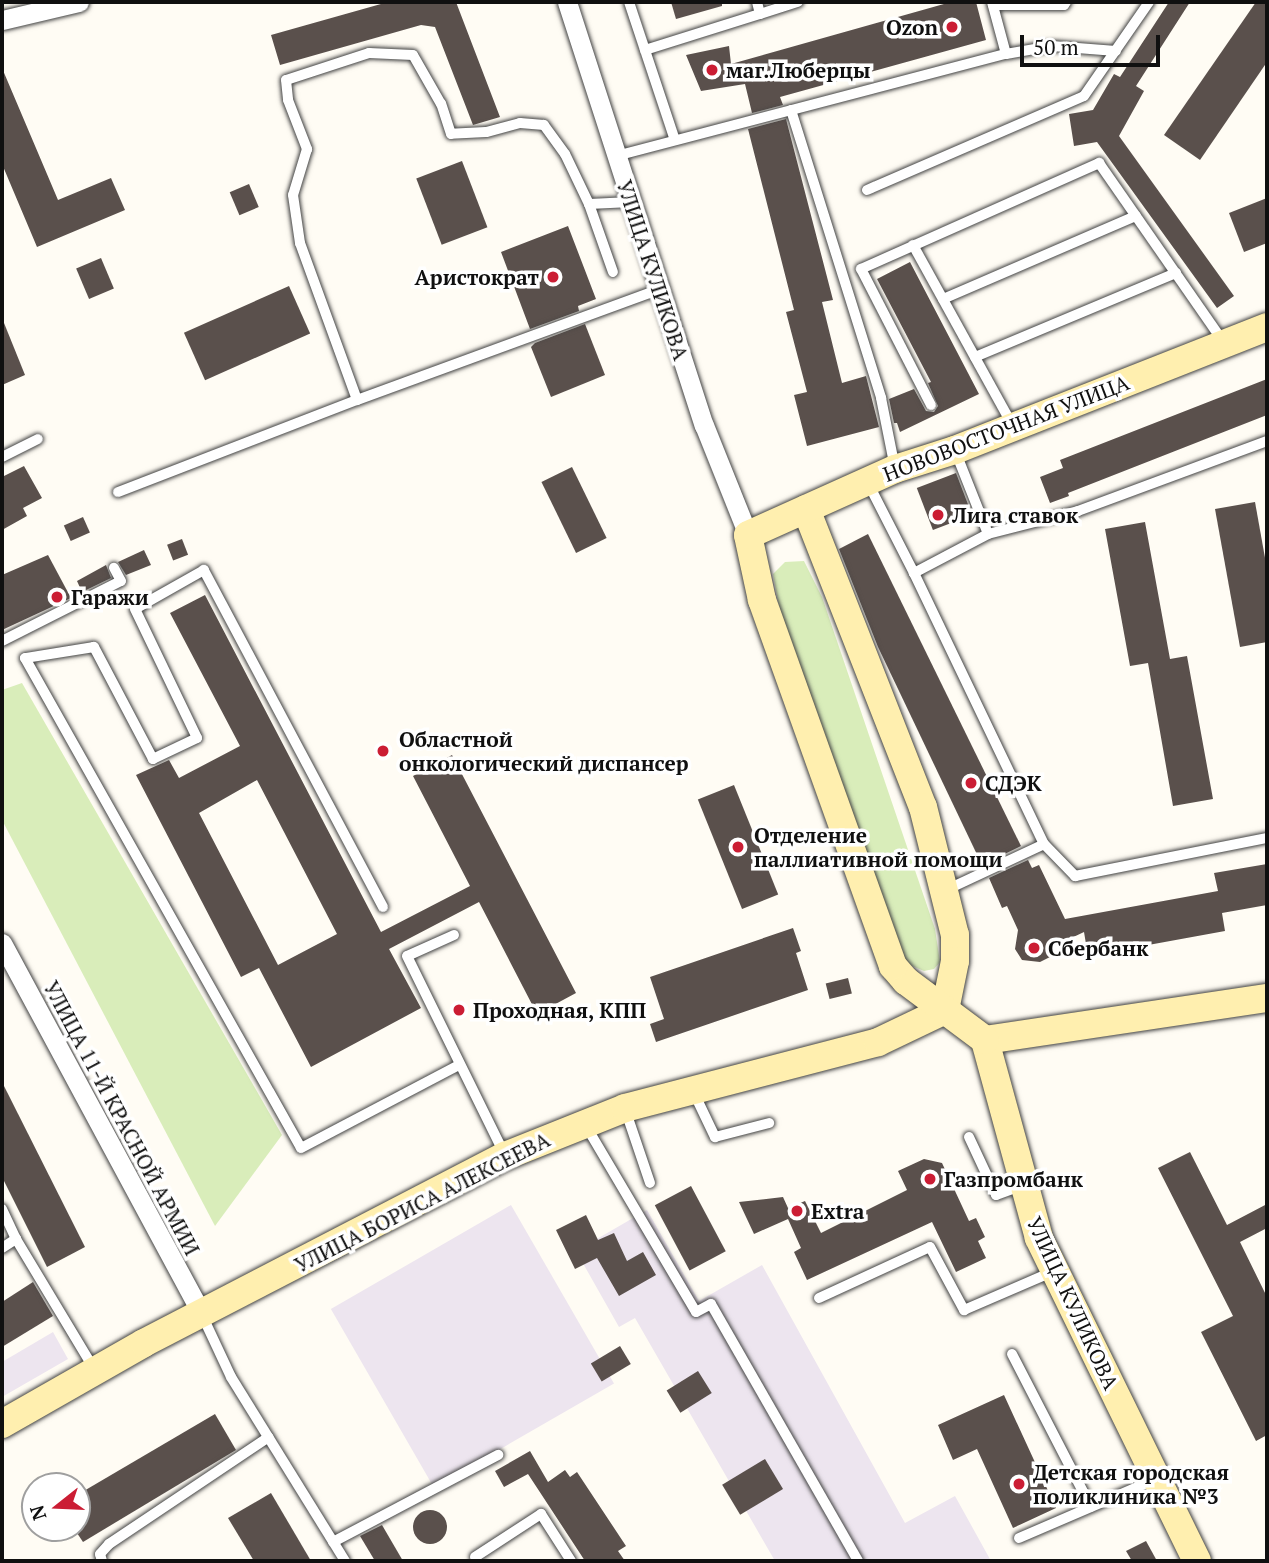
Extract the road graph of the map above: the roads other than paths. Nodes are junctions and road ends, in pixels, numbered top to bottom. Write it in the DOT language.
graph roads {
  1 [pos="79,2"];
  2 [pos="567,2"];
  3 [pos="629,2"];
  4 [pos="757,2"];
  5 [pos="798,2"];
  6 [pos="1066,2"];
  7 [pos="1149,2"];
  8 [pos="993,3"];
  9 [pos="760,14"];
  10 [pos="2,20"];
  11 [pos="645,50"];
  12 [pos="1116,51"];
  13 [pos="1006,54"];
  14 [pos="791,110"];
  15 [pos="675,140"];
  16 [pos="616,156"];
  17 [pos="867,190"];
  18 [pos="631,202"];
  19 [pos="589,204"];
  20 [pos="1136,216"];
  21 [pos="913,245"];
  22 [pos="613,272"];
  23 [pos="1176,273"];
  24 [pos="660,289"];
  25 [pos="943,299"];
  26 [pos="1267,327"];
  27 [pos="1224,344"];
  28 [pos="975,357"];
  29 [pos="357,400"];
  30 [pos="931,405"];
  31 [pos="1014,427"];
  32 [pos="38,439"];
  33 [pos="1267,441"];
  34 [pos="955,450"];
  35 [pos="2,457"];
  36 [pos="895,469"];
  37 [pos="868,482"];
  38 [pos="118,492"];
  39 [pos="806,509"];
  40 [pos="988,534"];
  41 [pos="748,535"];
  42 [pos="114,568"];
  43 [pos="914,573"];
  44 [pos="2,641"];
  45 [pos="1267,838"];
  46 [pos="1044,844"];
  47 [pos="945,890"];
  48 [pos="383,907"];
  49 [pos="454,935"];
  50 [pos="2,943"];
  51 [pos="1267,998"];
  52 [pos="945,1010"];
  53 [pos="1267,1016"];
  54 [pos="1178,1020"];
  55 [pos="987,1049"];
  56 [pos="459,1065"];
  57 [pos="692,1089"];
  58 [pos="625,1108"];
  59 [pos="584,1123"];
  60 [pos="769,1123"];
  61 [pos="969,1137"];
  62 [pos="505,1156"];
  63 [pos="650,1183"];
  64 [pos="1024,1185"];
  65 [pos="2,1209"];
  66 [pos="16,1239"];
  67 [pos="2,1248"];
  68 [pos="1054,1271"];
  69 [pos="819,1298"];
  70 [pos="202,1315"];
  71 [pos="1012,1354"];
  72 [pos="95,1370"];
  73 [pos="2,1424"];
  74 [pos="269,1437"];
  75 [pos="498,1455"];
  76 [pos="1156,1479"];
  77 [pos="1091,1507"];
  78 [pos="1019,1538"];
  79 [pos="332,1542"];
  80 [pos="474,1560"];
  81 [pos="102,1561"];
  82 [pos="345,1561"];
  83 [pos="571,1561"];
  84 [pos="858,1561"];
  85 [pos="1197,1561"];
  1 -- 10 [label="street"];
  2 -- 16 [label="street, УЛИЦА КУЛИКОВА"];
  3 -- 11 [label="lane"];
  4 -- 9 [label="lane"];
  5 -- 9 [label="lane"];
  6 -- 8 [label="lane"];
  7 -- 12 [label="lane"];
  8 -- 13 [label="lane"];
  9 -- 11 [label="lane"];
  11 -- 15 [label="lane"];
  12 -- 13 [label="lane"];
  12 -- 17 [label="lane"];
  13 -- 14 [label="lane"];
  14 -- 15 [label="lane"];
  14 -- 36 [label="lane"];
  15 -- 16 [label="lane"];
  16 -- 18 [label="street, УЛИЦА КУЛИКОВА"];
  18 -- 19 [label="lane"];
  18 -- 24 [label="street, УЛИЦА КУЛИКОВА"];
  19 -- 22 [label="lane"];
  19 -- 29 [label="lane"];
  20 -- 21 [label="lane"];
  20 -- 23 [label="lane"];
  20 -- 25 [label="lane"];
  21 -- 25 [label="lane"];
  21 -- 30 [label="lane"];
  23 -- 27 [label="lane"];
  23 -- 28 [label="lane"];
  24 -- 29 [label="lane"];
  24 -- 41 [label="street, УЛИЦА КУЛИКОВА"];
  25 -- 28 [label="lane"];
  26 -- 27 [label="main road, НОВОВОСТОЧНАЯ УЛИЦА"];
  27 -- 31 [label="main road, НОВОВОСТОЧНАЯ УЛИЦА"];
  28 -- 31 [label="lane"];
  29 -- 38 [label="lane"];
  31 -- 34 [label="main road, НОВОВОСТОЧНАЯ УЛИЦА"];
  32 -- 35 [label="lane"];
  33 -- 40 [label="lane"];
  34 -- 36 [label="main road, НОВОВОСТОЧНАЯ УЛИЦА"];
  34 -- 40 [label="lane"];
  36 -- 37 [label="main road, НОВОВОСТОЧНАЯ УЛИЦА"];
  37 -- 39 [label="main road, НОВОВОСТОЧНАЯ УЛИЦА"];
  37 -- 43 [label="lane"];
  39 -- 41 [label="main road, НОВОВОСТОЧНАЯ УЛИЦА"];
  39 -- 47 [label="main road"];
  40 -- 43 [label="lane"];
  41 -- 52 [label="main road"];
  42 -- 44 [label="lane"];
  43 -- 46 [label="lane"];
  45 -- 46 [label="lane"];
  46 -- 47 [label="lane"];
  47 -- 52 [label="main road"];
  48 -- 56 [label="lane"];
  49 -- 56 [label="lane"];
  50 -- 70 [label="street, УЛИЦА 11-Й КРАСНОЙ АРМИИ"];
  51 -- 54 [label="main road"];
  52 -- 55 [label="main road"];
  52 -- 57 [label="main road, УЛИЦА БОРИСА АЛЕКСЕЕВА"];
  53 -- 54 [label="main road"];
  54 -- 55 [label="main road"];
  55 -- 64 [label="main road, УЛИЦА КУЛИКОВА"];
  56 -- 62 [label="lane"];
  57 -- 58 [label="main road, УЛИЦА БОРИСА АЛЕКСЕЕВА"];
  57 -- 60 [label="lane"];
  58 -- 59 [label="main road, УЛИЦА БОРИСА АЛЕКСЕЕВА"];
  58 -- 63 [label="lane"];
  59 -- 62 [label="main road, УЛИЦА БОРИСА АЛЕКСЕЕВА"];
  59 -- 84 [label="lane"];
  61 -- 64 [label="lane"];
  62 -- 70 [label="main road, УЛИЦА БОРИСА АЛЕКСЕЕВА"];
  64 -- 68 [label="main road, УЛИЦА КУЛИКОВА"];
  65 -- 66 [label="lane"];
  66 -- 67 [label="lane"];
  66 -- 72 [label="lane"];
  68 -- 69 [label="lane"];
  68 -- 76 [label="main road, УЛИЦА КУЛИКОВА"];
  70 -- 72 [label="main road, УЛИЦА БОРИСА АЛЕКСЕЕВА"];
  70 -- 74 [label="lane"];
  71 -- 77 [label="lane"];
  72 -- 73 [label="main road, УЛИЦА БОРИСА АЛЕКСЕЕВА"];
  74 -- 79 [label="lane"];
  74 -- 81 [label="lane"];
  75 -- 79 [label="lane"];
  76 -- 77 [label="lane"];
  76 -- 85 [label="main road, УЛИЦА КУЛИКОВА"];
  77 -- 78 [label="lane"];
  79 -- 82 [label="lane"];
  80 -- 83 [label="lane"];
}
